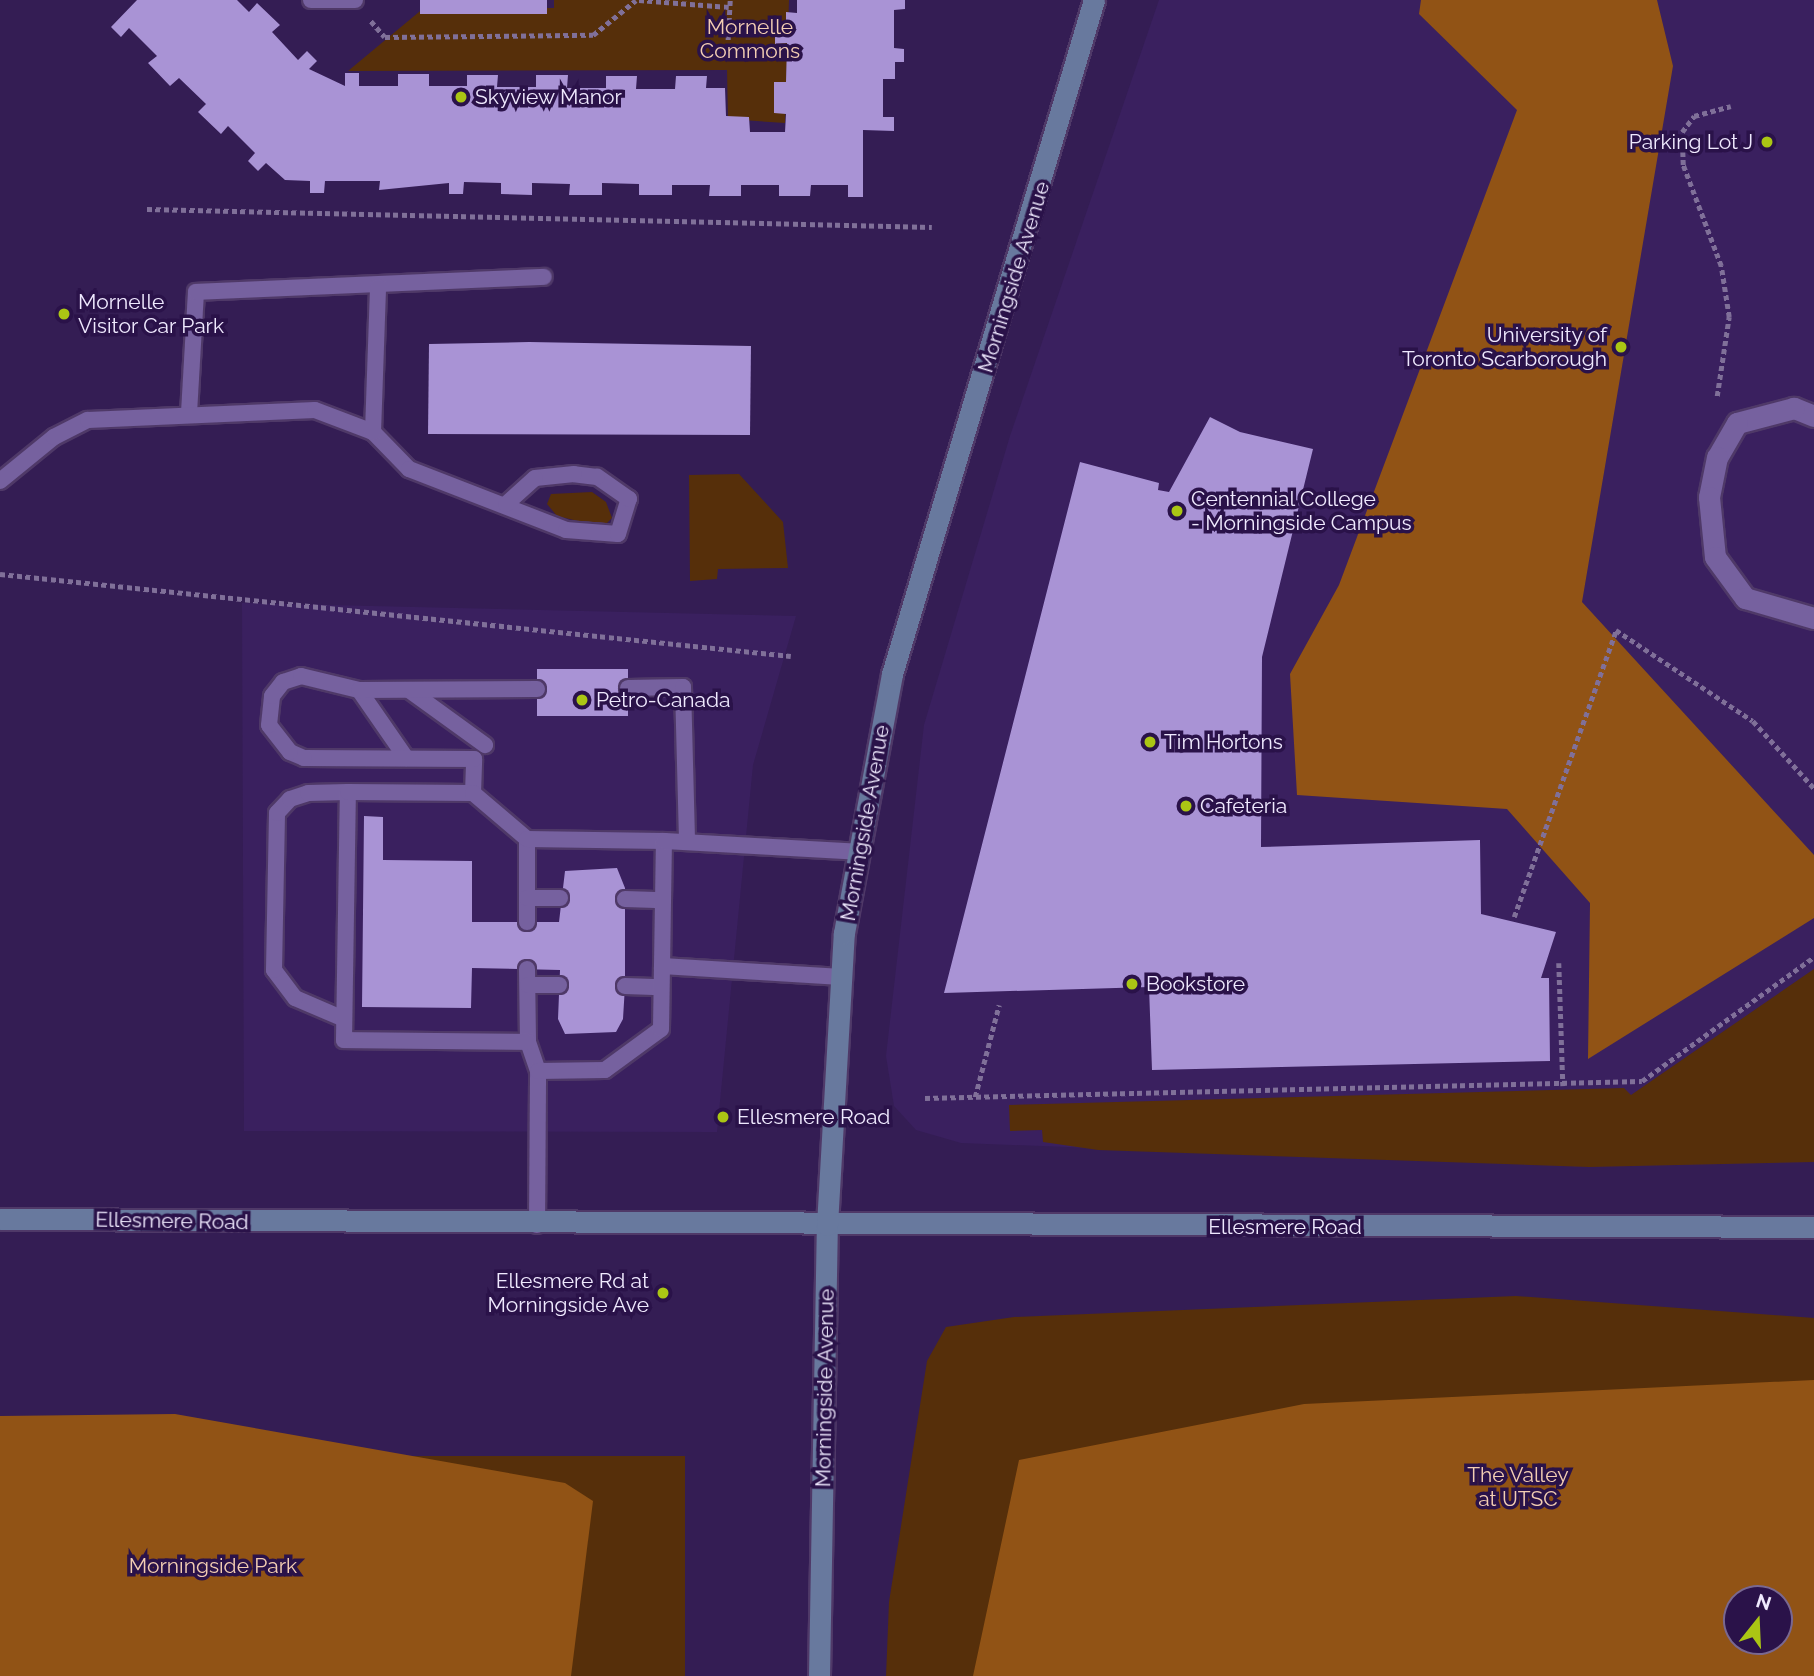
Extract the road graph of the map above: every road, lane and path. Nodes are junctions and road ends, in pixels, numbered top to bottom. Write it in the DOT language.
graph roads {
  1 [pos="310,0"];
  2 [pos="638,0"];
  3 [pos="730,0"];
  4 [pos="1094,0"];
  5 [pos="354,1"];
  6 [pos="729,7"];
  7 [pos="727,57"];
  8 [pos="1731,106"];
  9 [pos="147,209"];
  10 [pos="932,227"];
  11 [pos="544,277"];
  12 [pos="378,287"];
  13 [pos="1717,396"];
  14 [pos="189,413"];
  15 [pos="1814,416"];
  16 [pos="373,432"];
  17 [pos="0,481"];
  18 [pos="506,504"];
  19 [pos="0,574"];
  20 [pos="1814,618"];
  21 [pos="791,656"];
  22 [pos="628,688"];
  23 [pos="537,689"];
  24 [pos="359,690"];
  25 [pos="409,690"];
  26 [pos="485,745"];
  27 [pos="406,758"];
  28 [pos="1814,788"];
  29 [pos="348,792"];
  30 [pos="472,793"];
  31 [pos="527,839"];
  32 [pos="664,841"];
  33 [pos="687,842"];
  34 [pos="859,852"];
  35 [pos="527,898"];
  36 [pos="560,898"];
  37 [pos="625,899"];
  38 [pos="663,900"];
  39 [pos="1514,917"];
  40 [pos="527,922"];
  41 [pos="1814,957"];
  42 [pos="1559,963"];
  43 [pos="662,966"];
  44 [pos="842,977"];
  45 [pos="559,985"];
  46 [pos="625,986"];
  47 [pos="661,987"];
  48 [pos="999,1005"];
  49 [pos="344,1019"];
  50 [pos="528,1042"];
  51 [pos="538,1071"];
  52 [pos="1563,1086"];
  53 [pos="975,1097"];
  54 [pos="925,1098"];
  55 [pos="0,1219"];
  56 [pos="537,1225"];
  57 [pos="827,1225"];
  58 [pos="1814,1227"];
  59 [pos="819,1676"];
  1 -- 5 [label="lane"];
  2 -- 5 [label="path"];
  2 -- 6 [label="path"];
  3 -- 6 [label="path"];
  4 -- 34 [label="main road, Morningside Avenue"];
  6 -- 7 [label="path"];
  8 -- 13 [label="path"];
  9 -- 10 [label="path"];
  11 -- 12 [label="lane"];
  12 -- 14 [label="lane"];
  12 -- 16 [label="lane"];
  14 -- 16 [label="lane"];
  14 -- 17 [label="lane"];
  15 -- 20 [label="street"];
  16 -- 18 [label="lane"];
  18 -- 18 [label="lane"];
  19 -- 21 [label="path"];
  22 -- 33 [label="lane"];
  23 -- 25 [label="lane"];
  24 -- 25 [label="lane"];
  24 -- 27 [label="lane"];
  24 -- 27 [label="lane"];
  25 -- 26 [label="lane"];
  27 -- 30 [label="lane"];
  28 -- 39 [label="path"];
  29 -- 30 [label="lane"];
  29 -- 49 [label="lane"];
  29 -- 49 [label="lane"];
  30 -- 31 [label="lane"];
  31 -- 32 [label="lane"];
  31 -- 35 [label="lane"];
  32 -- 33 [label="lane"];
  32 -- 38 [label="lane"];
  33 -- 34 [label="lane"];
  34 -- 44 [label="main road, Morningside Avenue"];
  35 -- 36 [label="lane"];
  35 -- 40 [label="lane"];
  37 -- 38 [label="lane"];
  38 -- 43 [label="lane"];
  41 -- 52 [label="path"];
  42 -- 52 [label="path"];
  43 -- 44 [label="lane"];
  43 -- 47 [label="lane"];
  44 -- 57 [label="main road, Morningside Avenue"];
  45 -- 50 [label="lane"];
  46 -- 47 [label="lane"];
  47 -- 51 [label="lane"];
  48 -- 53 [label="path"];
  49 -- 50 [label="lane"];
  50 -- 51 [label="lane"];
  51 -- 56 [label="lane"];
  52 -- 53 [label="path"];
  53 -- 54 [label="path"];
  55 -- 56 [label="main road, Ellesmere Road"];
  56 -- 57 [label="main road, Ellesmere Road"];
  57 -- 58 [label="main road, Ellesmere Road"];
  57 -- 59 [label="main road, Morningside Avenue"];
}
